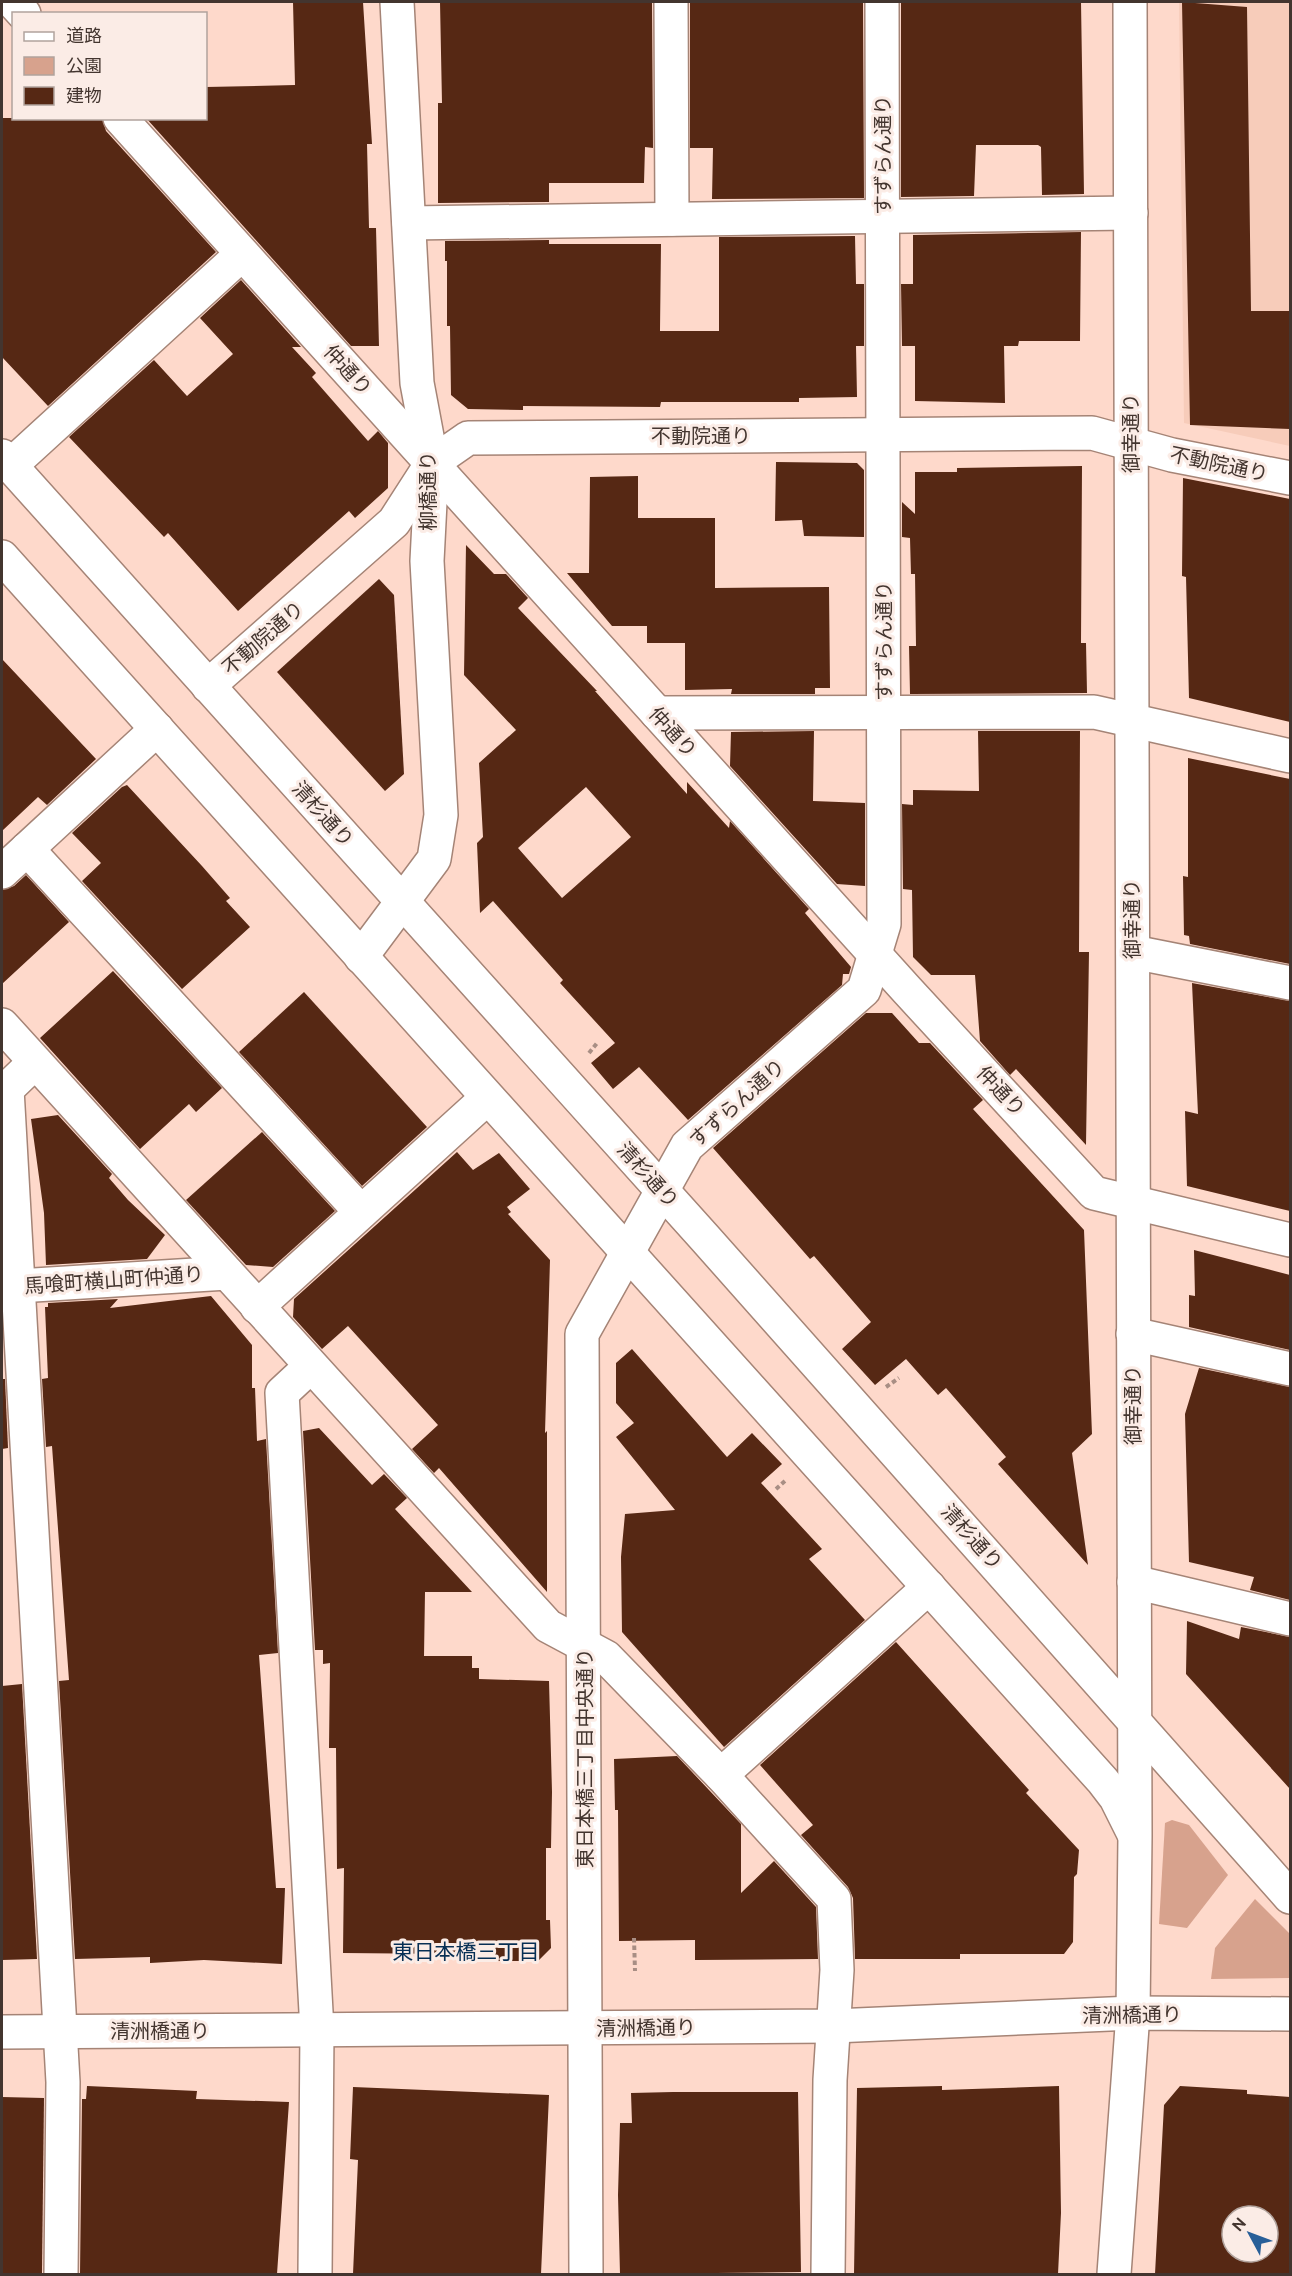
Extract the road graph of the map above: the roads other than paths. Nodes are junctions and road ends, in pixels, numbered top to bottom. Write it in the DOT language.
graph roads {
  1 [pos="397,2"];
  2 [pos="671,2"];
  3 [pos="882,2"];
  4 [pos="1130,2"];
  5 [pos="122,120"];
  6 [pos="1131,213"];
  7 [pos="883,217"];
  8 [pos="672,219"];
  9 [pos="409,223"];
  10 [pos="242,254"];
  11 [pos="884,435"];
  12 [pos="1131,444"];
  13 [pos="6,461"];
  14 [pos="432,463"];
  15 [pos="1290,478"];
  16 [pos="2,557"];
  17 [pos="208,686"];
  18 [pos="884,712"];
  19 [pos="657,713"];
  20 [pos="1132,723"];
  21 [pos="157,729"];
  22 [pos="1290,756"];
  23 [pos="27,849"];
  24 [pos="2,872"];
  25 [pos="402,901"];
  26 [pos="1132,952"];
  27 [pos="875,954"];
  28 [pos="361,957"];
  29 [pos="1290,983"];
  30 [pos="2,1026"];
  31 [pos="35,1062"];
  32 [pos="487,1098"];
  33 [pos="662,1191"];
  34 [pos="1133,1202"];
  35 [pos="361,1212"];
  36 [pos="1290,1240"];
  37 [pos="627,1253"];
  38 [pos="226,1273"];
  39 [pos="10,1287"];
  40 [pos="257,1307"];
  41 [pos="1133,1334"];
  42 [pos="311,1366"];
  43 [pos="1290,1369"];
  44 [pos="1134,1582"];
  45 [pos="929,1587"];
  46 [pos="1290,1619"];
  47 [pos="584,1645"];
  48 [pos="1134,1719"];
  49 [pos="721,1775"];
  50 [pos="1135,1836"];
  51 [pos="1290,1897"];
  52 [pos="1133,2013"];
  53 [pos="1290,2014"];
  54 [pos="834,2026"];
  55 [pos="586,2029"];
  56 [pos="317,2030"];
  57 [pos="2,2032"];
  58 [pos="59,2032"];
  59 [pos="61,2274"];
  60 [pos="315,2274"];
  61 [pos="586,2274"];
  62 [pos="828,2274"];
  63 [pos="1114,2274"];
  1 -- 9 [label="street, 柳橋通り"];
  2 -- 8 [label="street"];
  3 -- 7 [label="street, すずらん通り"];
  4 -- 6 [label="street, 御幸通り"];
  5 -- 10 [label="street, 仲通り"];
  6 -- 7 [label="street"];
  6 -- 12 [label="street, 御幸通り"];
  7 -- 8 [label="street"];
  7 -- 11 [label="street, すずらん通り"];
  8 -- 9 [label="street"];
  9 -- 14 [label="street, 柳橋通り"];
  10 -- 13 [label="street"];
  10 -- 14 [label="street, 仲通り"];
  11 -- 12 [label="street, 不動院通り"];
  11 -- 14 [label="street, 不動院通り"];
  11 -- 18 [label="street, すずらん通り"];
  12 -- 15 [label="street, 不動院通り"];
  12 -- 20 [label="street, 御幸通り"];
  13 -- 17 [label="street, 清杉通り"];
  14 -- 17 [label="street, 不動院通り"];
  14 -- 19 [label="street, 仲通り"];
  14 -- 25 [label="street, 柳橋通り"];
  16 -- 21 [label="street"];
  17 -- 25 [label="street, 清杉通り"];
  18 -- 19 [label="street"];
  18 -- 20 [label="street"];
  18 -- 27 [label="street, すずらん通り"];
  19 -- 27 [label="street, 仲通り"];
  20 -- 22 [label="street"];
  20 -- 26 [label="street, 御幸通り"];
  21 -- 23 [label="street"];
  21 -- 28 [label="street"];
  23 -- 24 [label="street"];
  23 -- 35 [label="street"];
  25 -- 28 [label="street, 柳橋通り"];
  25 -- 33 [label="street, 清杉通り"];
  26 -- 29 [label="street"];
  26 -- 34 [label="street, 御幸通り"];
  27 -- 33 [label="street, すずらん通り"];
  27 -- 34 [label="street, 仲通り"];
  28 -- 32 [label="street"];
  30 -- 31 [label="street"];
  31 -- 38 [label="street"];
  31 -- 39 [label="street"];
  32 -- 35 [label="street"];
  32 -- 37 [label="street"];
  33 -- 37 [label="street, すずらん通り"];
  33 -- 48 [label="street, 清杉通り"];
  34 -- 36 [label="street, 仲通り"];
  34 -- 41 [label="street, 御幸通り"];
  35 -- 40 [label="street"];
  37 -- 45 [label="street"];
  37 -- 47 [label="street, 東日本橋三丁目中央通り"];
  38 -- 39 [label="street, 馬喰町横山町仲通り"];
  38 -- 40 [label="street"];
  39 -- 58 [label="street"];
  40 -- 42 [label="street"];
  41 -- 43 [label="street"];
  41 -- 44 [label="street, 御幸通り"];
  42 -- 47 [label="street"];
  42 -- 56 [label="street"];
  44 -- 46 [label="street"];
  44 -- 48 [label="street, 御幸通り"];
  45 -- 49 [label="street"];
  45 -- 50 [label="street"];
  47 -- 49 [label="street"];
  47 -- 55 [label="street, 東日本橋三丁目中央通り"];
  48 -- 50 [label="street, 御幸通り"];
  48 -- 51 [label="street, 清杉通り"];
  49 -- 54 [label="street"];
  50 -- 52 [label="street, 御幸通り"];
  52 -- 53 [label="street, 清洲橋通り"];
  52 -- 54 [label="street, 清洲橋通り"];
  52 -- 63 [label="street, 御幸通り"];
  54 -- 55 [label="street, 清洲橋通り"];
  54 -- 62 [label="street"];
  55 -- 56 [label="street, 清洲橋通り"];
  55 -- 61 [label="street, 東日本橋三丁目中央通り"];
  56 -- 58 [label="street, 清洲橋通り"];
  56 -- 60 [label="street"];
  57 -- 58 [label="street, 清洲橋通り"];
  58 -- 59 [label="street"];
}
